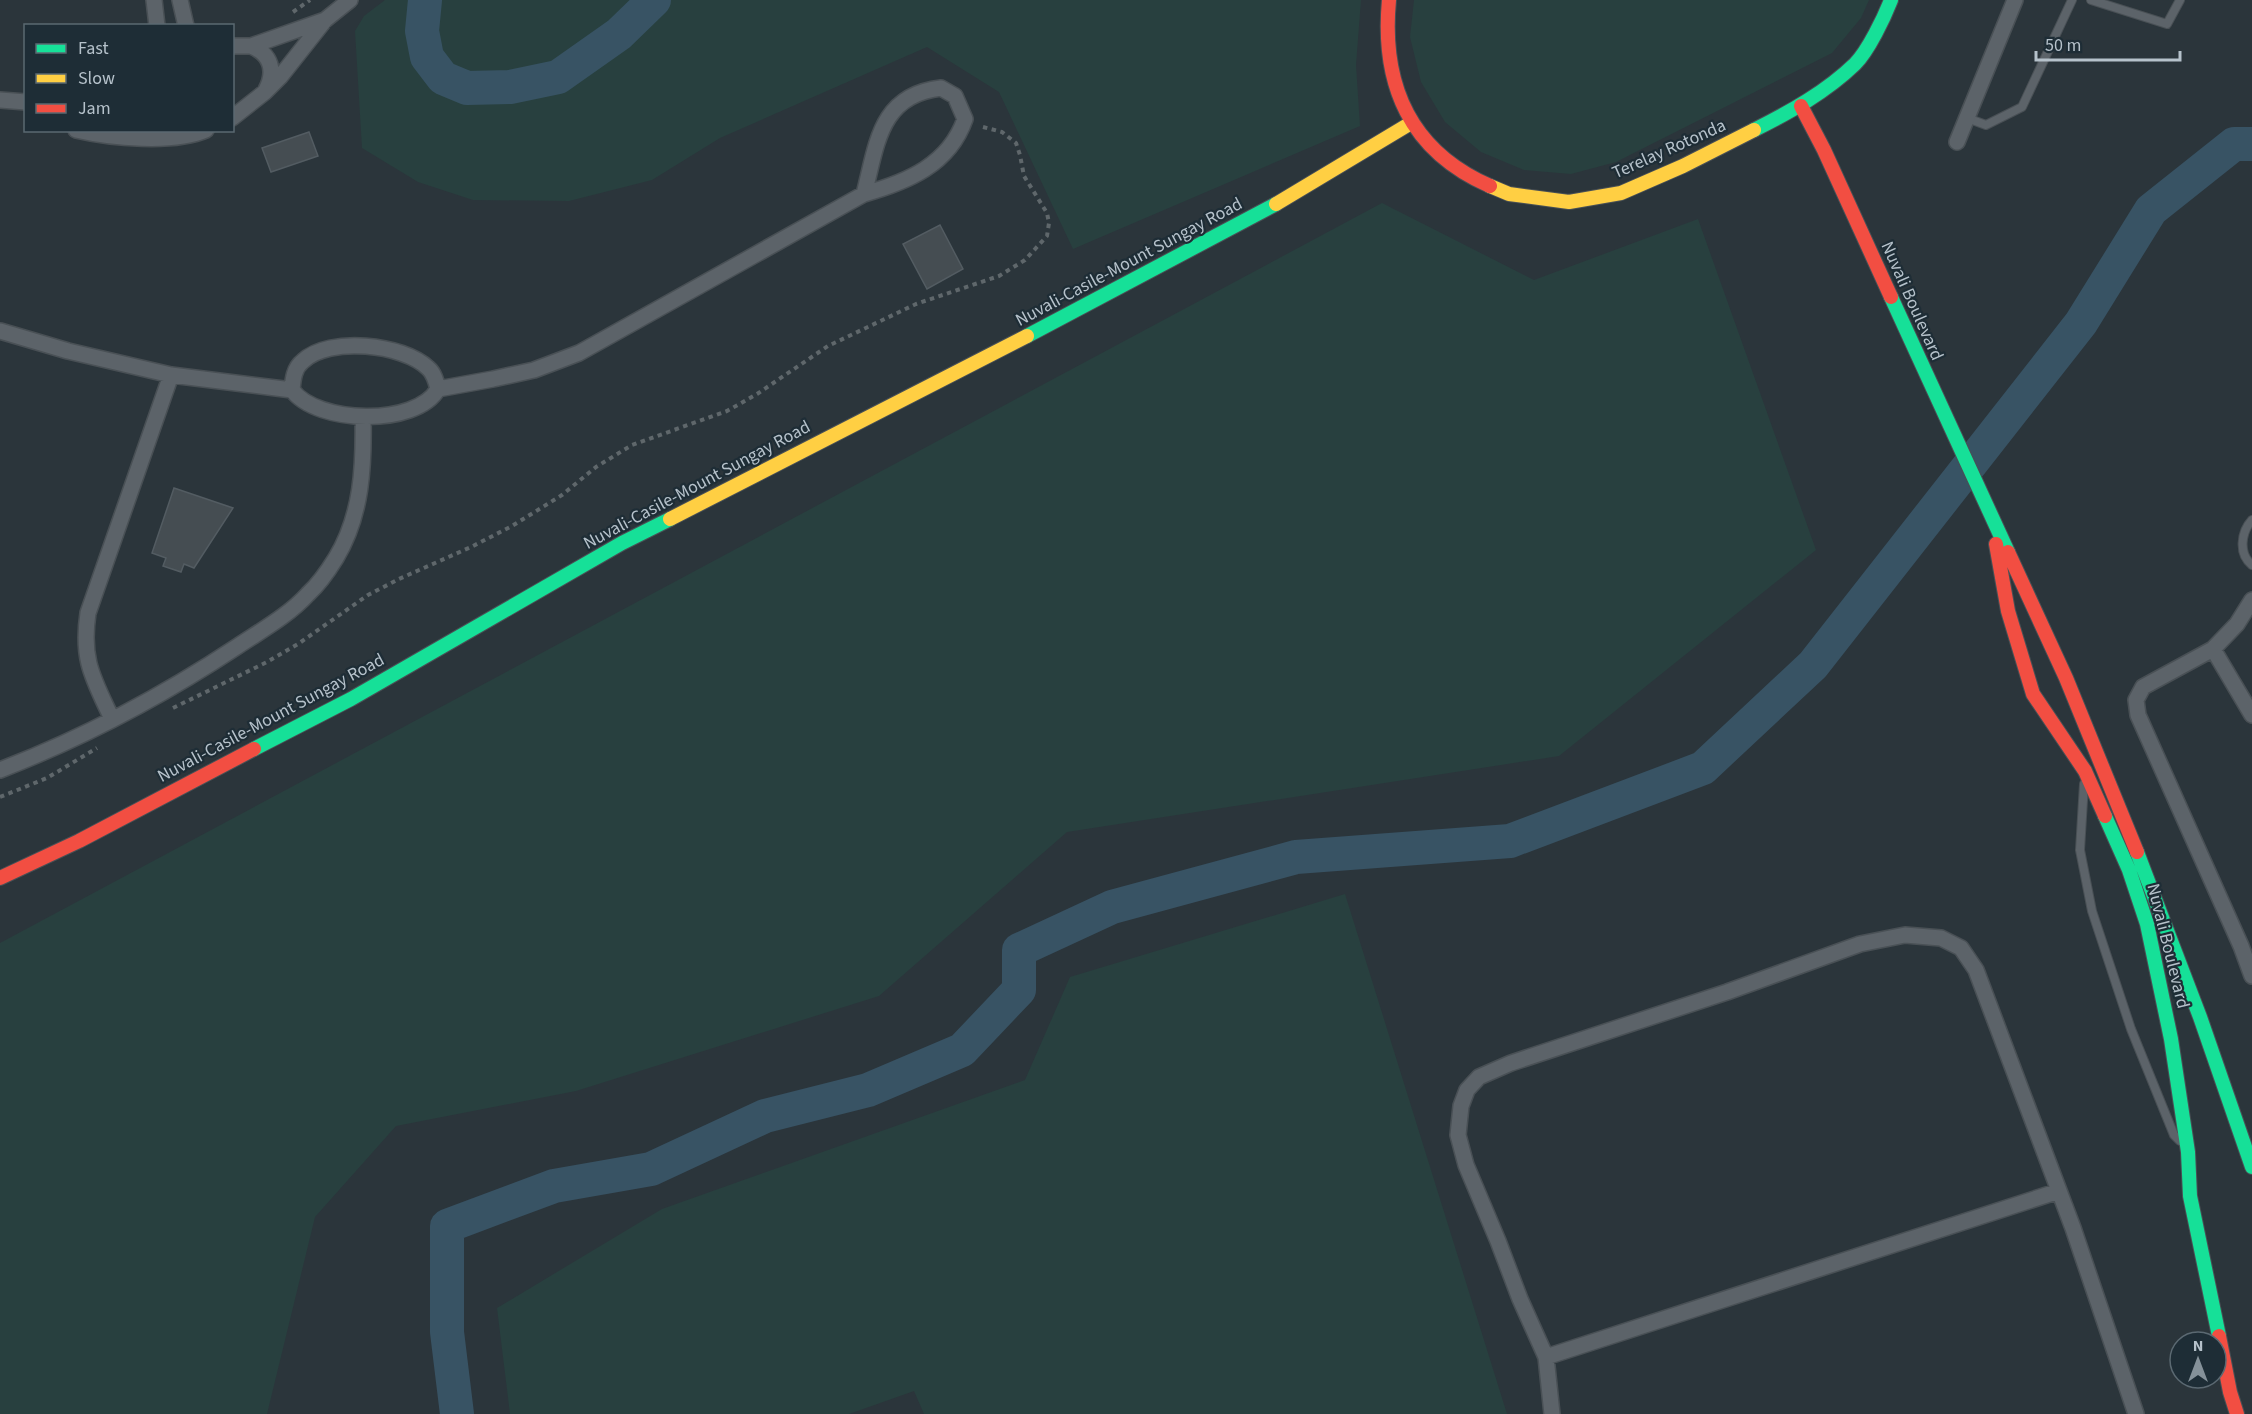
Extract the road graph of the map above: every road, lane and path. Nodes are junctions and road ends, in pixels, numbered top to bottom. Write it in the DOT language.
graph roads {
  1 [pos="154,0"];
  2 [pos="180,0"];
  3 [pos="310,0"];
  4 [pos="350,0"];
  5 [pos="1389,0"];
  6 [pos="1890,0"];
  7 [pos="2015,0"];
  8 [pos="2072,0"];
  9 [pos="2091,0"];
  10 [pos="2180,0"];
  11 [pos="284,16"];
  12 [pos="325,20"];
  13 [pos="157,24"];
  14 [pos="186,24"];
  15 [pos="234,46"];
  16 [pos="251,46"];
  17 [pos="265,92"];
  18 [pos="2,101"];
  19 [pos="24,102"];
  20 [pos="1801,106"];
  21 [pos="24,111"];
  22 [pos="234,116"];
  23 [pos="1967,118"];
  24 [pos="1411,123"];
  25 [pos="983,127"];
  26 [pos="84,132"];
  27 [pos="199,132"];
  28 [pos="124,133"];
  29 [pos="1957,142"];
  30 [pos="864,194"];
  31 [pos="0,331"];
  32 [pos="171,375"];
  33 [pos="438,389"];
  34 [pos="292,390"];
  35 [pos="363,417"];
  36 [pos="1989,511"];
  37 [pos="2252,520"];
  38 [pos="2252,565"];
  39 [pos="2252,600"];
  40 [pos="2213,649"];
  41 [pos="166,711"];
  42 [pos="2252,715"];
  43 [pos="112,719"];
  44 [pos="104,744"];
  45 [pos="0,770"];
  46 [pos="2085,771"];
  47 [pos="0,797"];
  48 [pos="0,878"];
  49 [pos="2183,974"];
  50 [pos="2252,976"];
  51 [pos="2161,983"];
  52 [pos="2188,1152"];
  53 [pos="2252,1167"];
  54 [pos="2058,1191"];
  55 [pos="1546,1357"];
  56 [pos="1552,1414"];
  57 [pos="2136,1414"];
  58 [pos="2237,1414"];
  1 -- 13 [label="street"];
  2 -- 14 [label="street"];
  3 -- 11 [label="path"];
  4 -- 12 [label="street"];
  5 -- 24 [label="main road, Terelay Rotonda"];
  6 -- 20 [label="main road, Terelay Rotonda"];
  7 -- 23 [label="street"];
  8 -- 23 [label="lane"];
  9 -- 10 [label="lane"];
  12 -- 16 [label="street"];
  12 -- 17 [label="street"];
  15 -- 16 [label="street"];
  16 -- 17 [label="street"];
  17 -- 22 [label="street"];
  18 -- 19 [label="street"];
  18 -- 21 [label="street"];
  20 -- 24 [label="main road, Terelay Rotonda"];
  20 -- 36 [label="main road, Nuvali Boulevard"];
  23 -- 29 [label="street"];
  24 -- 48 [label="main road, Nuvali-Casile-Mount Sungay Road"];
  25 -- 41 [label="path"];
  26 -- 28 [label="street"];
  27 -- 28 [label="street"];
  30 -- 30 [label="street"];
  30 -- 33 [label="street"];
  31 -- 32 [label="street"];
  32 -- 34 [label="street"];
  32 -- 43 [label="street"];
  33 -- 34 [label="street"];
  33 -- 35 [label="street"];
  34 -- 35 [label="street"];
  35 -- 43 [label="street"];
  36 -- 46 [label="main road, Nuvali Boulevard"];
  36 -- 49 [label="main road, Nuvali Boulevard"];
  37 -- 38 [label="lane"];
  39 -- 40 [label="street"];
  40 -- 42 [label="street"];
  40 -- 50 [label="street"];
  43 -- 45 [label="street"];
  44 -- 47 [label="path"];
  46 -- 51 [label="main road, Nuvali Boulevard"];
  46 -- 52 [label="lane"];
  49 -- 51 [label="main road"];
  49 -- 53 [label="main road, Nuvali Boulevard"];
  51 -- 52 [label="main road, Nuvali Boulevard"];
  52 -- 58 [label="main road, Nuvali Boulevard"];
  54 -- 55 [label="street"];
  54 -- 55 [label="street"];
  54 -- 57 [label="street"];
  55 -- 56 [label="street"];
}
